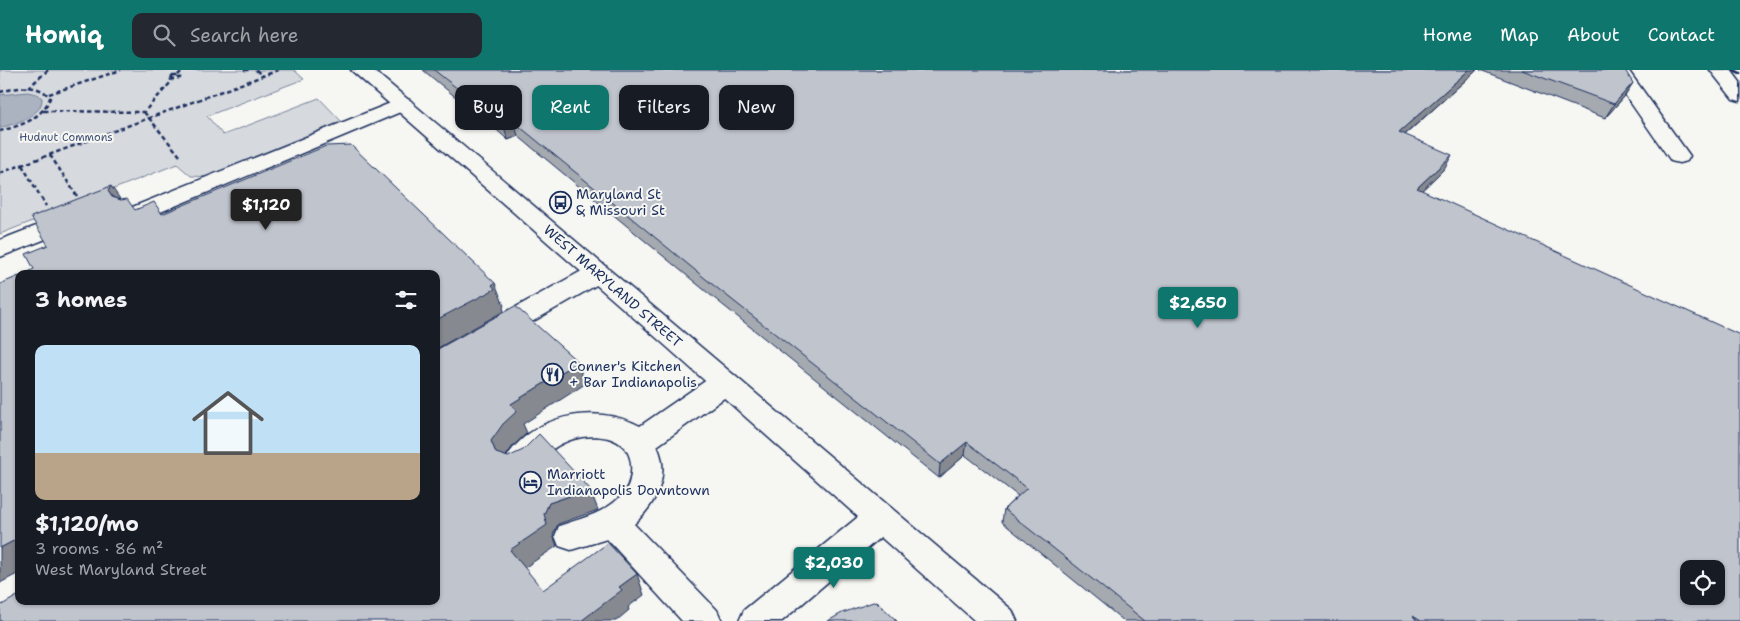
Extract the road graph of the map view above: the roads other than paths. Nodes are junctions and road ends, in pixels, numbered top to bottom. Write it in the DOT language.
graph roads {
  1 [pos="361,70"];
  2 [pos="1618,70"];
  3 [pos="1720,70"];
  4 [pos="1740,95"];
  5 [pos="403,104"];
  6 [pos="1679,156"];
  7 [pos="54,247"];
  8 [pos="0,249"];
  9 [pos="0,269"];
  10 [pos="598,273"];
  11 [pos="440,362"];
  12 [pos="724,383"];
  13 [pos="639,443"];
  14 [pos="518,464"];
  15 [pos="880,518"];
  16 [pos="612,522"];
  17 [pos="571,536"];
  18 [pos="704,621"];
  19 [pos="756,621"];
  20 [pos="1000,621"];
  1 -- 5 [label="main road, WEST MARYLAND STREET"];
  2 -- 6 [label="main road"];
  3 -- 4 [label="main road"];
  5 -- 8 [label="main road"];
  5 -- 10 [label="main road, WEST MARYLAND STREET"];
  7 -- 9 [label="main road"];
  10 -- 11 [label="main road"];
  10 -- 12 [label="main road, WEST MARYLAND STREET"];
  12 -- 13 [label="main road"];
  12 -- 15 [label="main road, WEST MARYLAND STREET"];
  13 -- 14 [label="main road"];
  13 -- 16 [label="main road"];
  15 -- 19 [label="main road"];
  15 -- 20 [label="main road, WEST MARYLAND STREET"];
  16 -- 17 [label="main road"];
  16 -- 18 [label="main road"];
}
